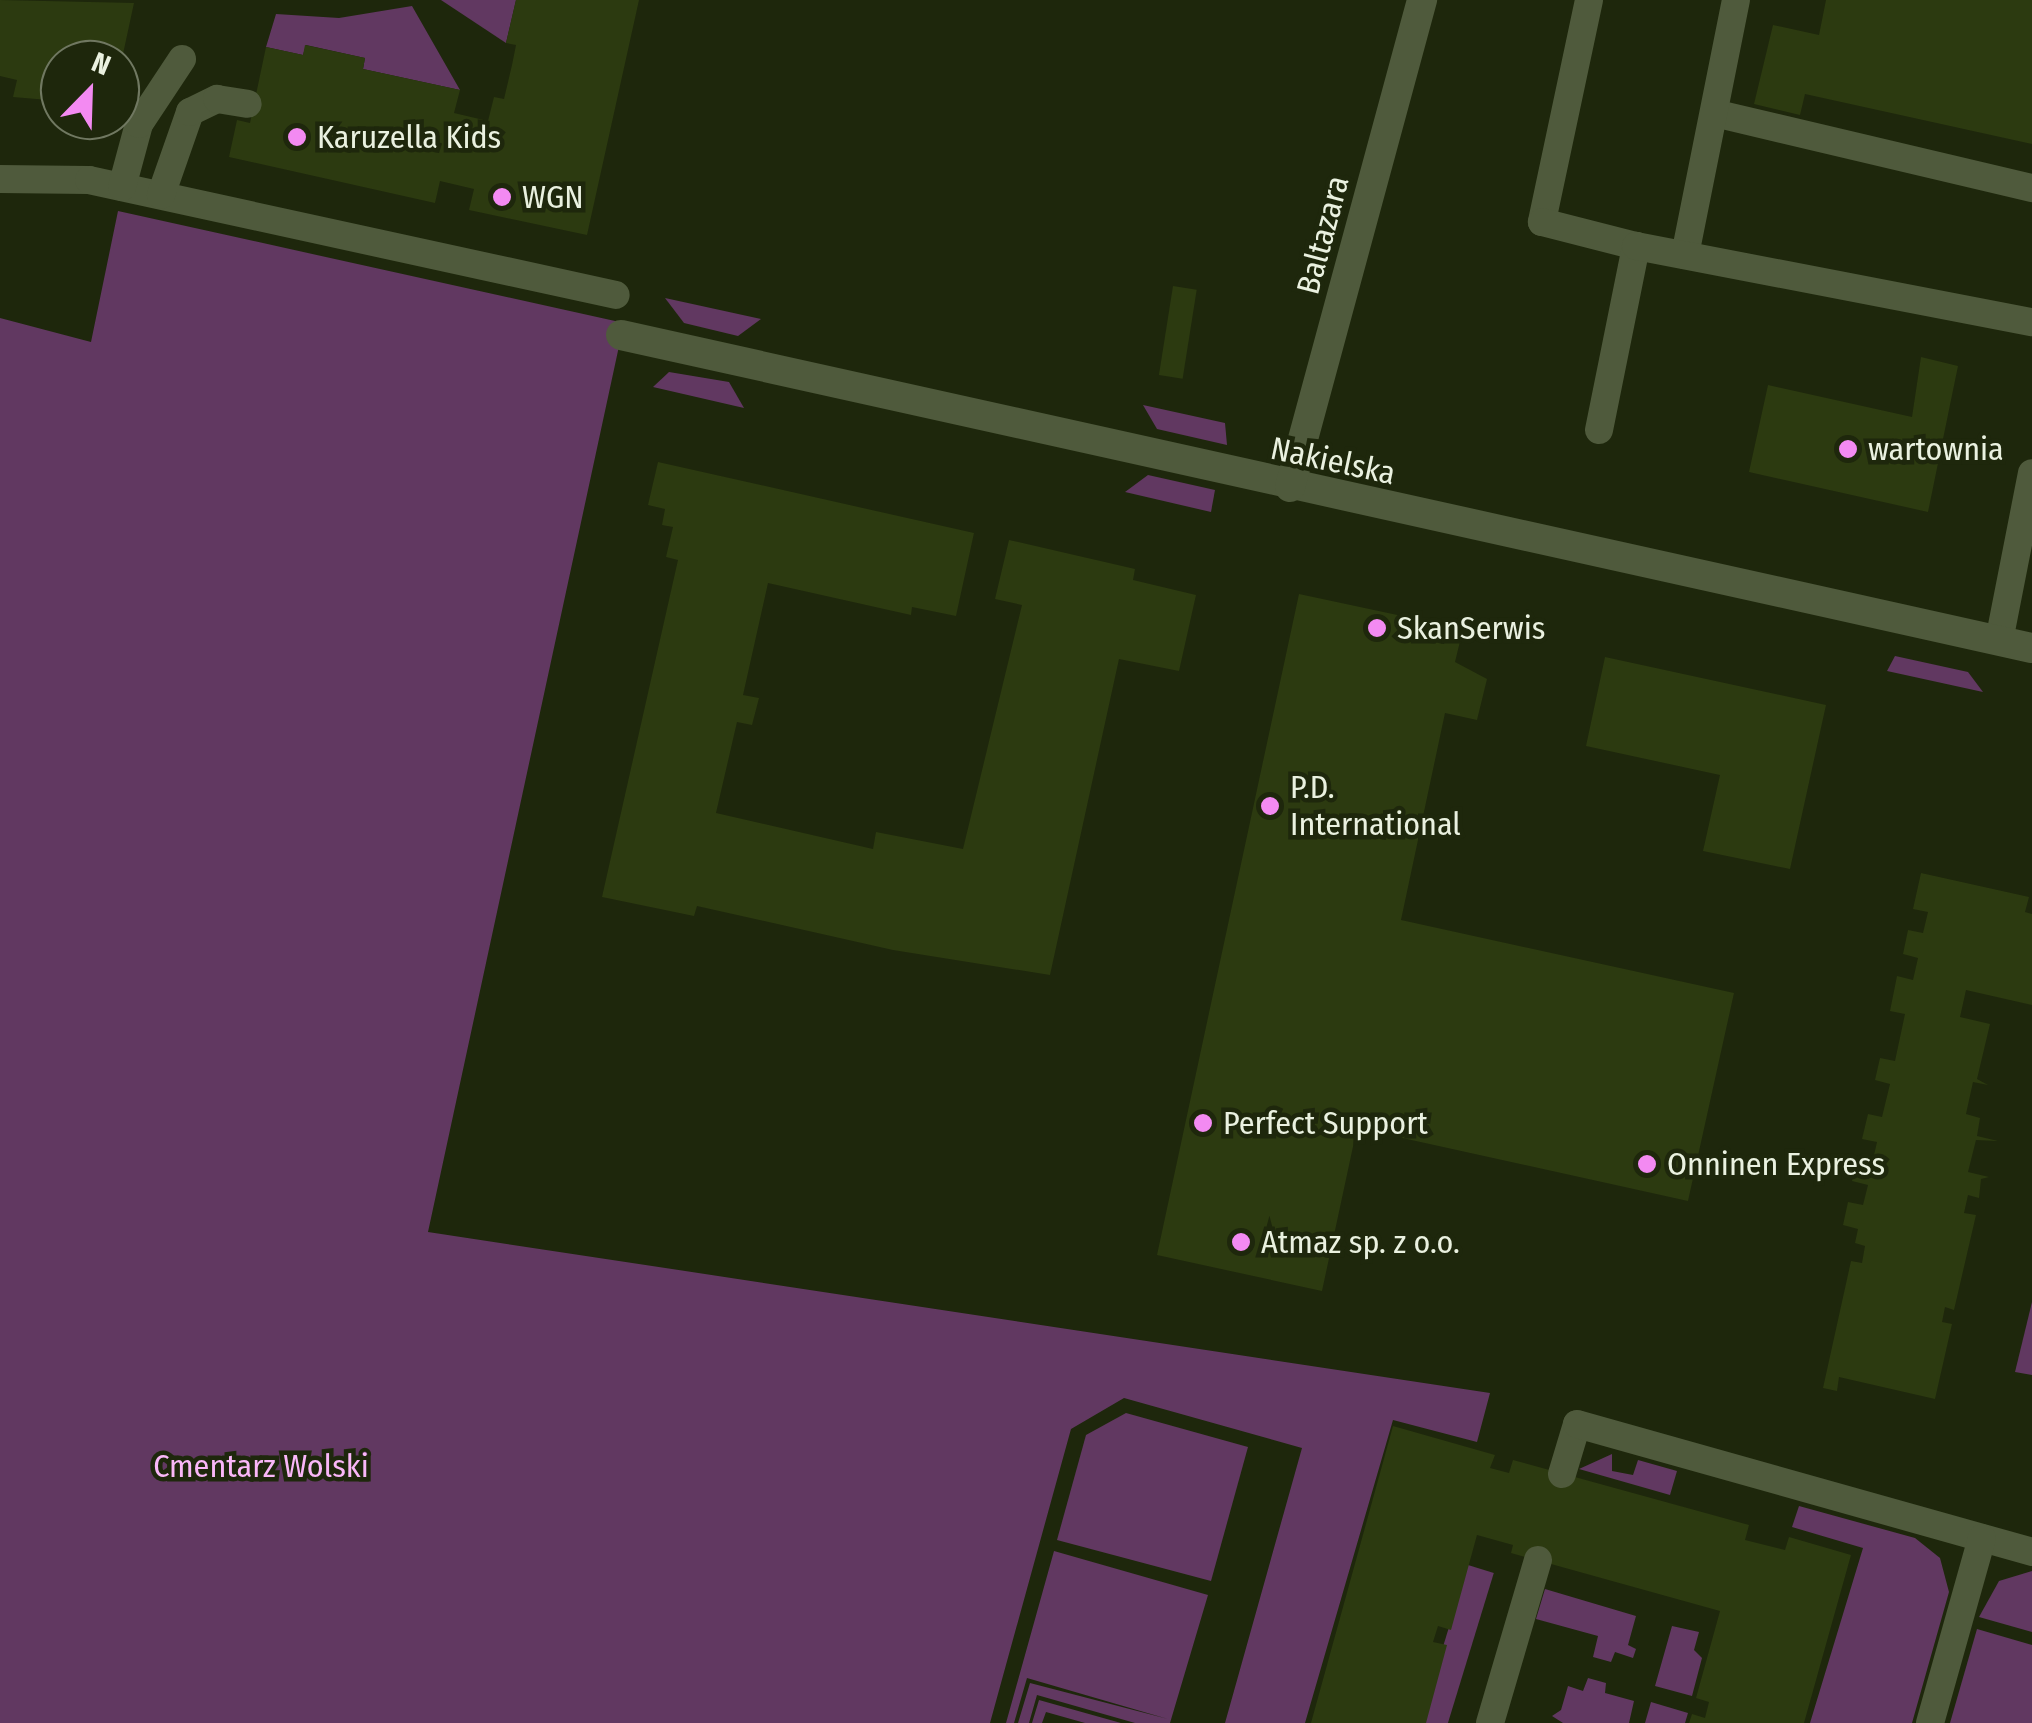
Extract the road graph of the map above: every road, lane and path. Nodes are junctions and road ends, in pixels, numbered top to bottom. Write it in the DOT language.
graph roads {
  1 [pos="1422,0"];
  2 [pos="1589,0"];
  3 [pos="1736,0"];
  4 [pos="182,59"];
  5 [pos="248,104"];
  6 [pos="1714,113"];
  7 [pos="0,179"];
  8 [pos="122,188"];
  9 [pos="2032,188"];
  10 [pos="161,196"];
  11 [pos="1636,246"];
  12 [pos="1685,255"];
  13 [pos="616,296"];
  14 [pos="2032,322"];
  15 [pos="621,336"];
  16 [pos="1599,430"];
  17 [pos="2032,473"];
  18 [pos="1290,488"];
  19 [pos="1999,640"];
  20 [pos="2032,648"];
  21 [pos="1562,1474"];
  22 [pos="1982,1538"];
  23 [pos="2032,1552"];
  24 [pos="1538,1560"];
  25 [pos="1490,1723"];
  26 [pos="1930,1723"];
  1 -- 18 [label="street, Baltazara"];
  2 -- 11 [label="lane"];
  3 -- 6 [label="lane"];
  4 -- 8 [label="lane"];
  5 -- 10 [label="lane"];
  6 -- 9 [label="lane"];
  6 -- 12 [label="lane"];
  7 -- 8 [label="lane"];
  8 -- 10 [label="lane"];
  10 -- 13 [label="lane"];
  11 -- 12 [label="lane"];
  11 -- 16 [label="lane"];
  12 -- 14 [label="lane"];
  15 -- 18 [label="street, Nakielska"];
  17 -- 19 [label="lane"];
  18 -- 19 [label="street, Nakielska"];
  19 -- 20 [label="street, Nakielska"];
  21 -- 22 [label="lane"];
  22 -- 23 [label="lane"];
  22 -- 26 [label="lane"];
  24 -- 25 [label="lane"];
}
